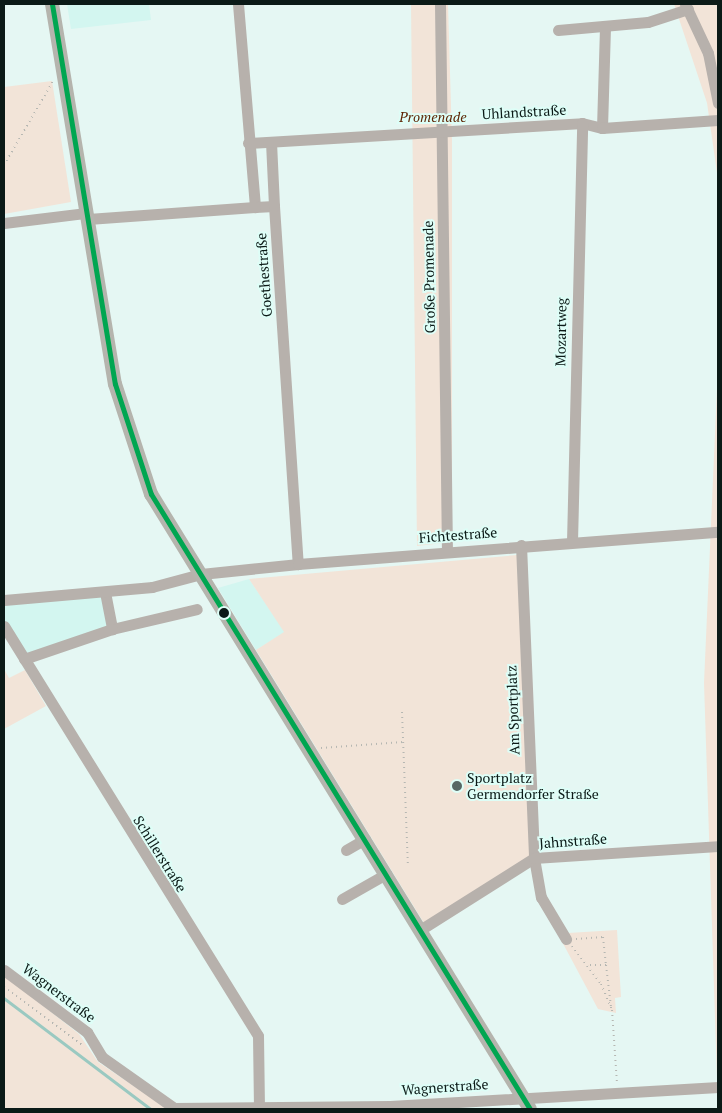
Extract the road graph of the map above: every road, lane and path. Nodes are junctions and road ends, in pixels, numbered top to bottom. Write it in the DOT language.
graph roads {
  1 [pos="52,4"];
  2 [pos="238,4"];
  3 [pos="440,4"];
  4 [pos="687,7"];
  5 [pos="605,26"];
  6 [pos="558,30"];
  7 [pos="54,80"];
  8 [pos="718,102"];
  9 [pos="718,120"];
  10 [pos="582,123"];
  11 [pos="602,128"];
  12 [pos="442,131"];
  13 [pos="271,142"];
  14 [pos="248,143"];
  15 [pos="4,165"];
  16 [pos="274,206"];
  17 [pos="255,207"];
  18 [pos="87,216"];
  19 [pos="4,223"];
  20 [pos="718,532"];
  21 [pos="572,542"];
  22 [pos="521,545"];
  23 [pos="447,550"];
  24 [pos="298,564"];
  25 [pos="201,574"];
  26 [pos="105,592"];
  27 [pos="4,600"];
  28 [pos="197,608"];
  29 [pos="4,626"];
  30 [pos="112,629"];
  31 [pos="24,659"];
  32 [pos="402,712"];
  33 [pos="404,742"];
  34 [pos="308,749"];
  35 [pos="365,839"];
  36 [pos="718,846"];
  37 [pos="346,850"];
  38 [pos="534,858"];
  39 [pos="408,866"];
  40 [pos="386,874"];
  41 [pos="342,900"];
  42 [pos="420,930"];
  43 [pos="566,939"];
  44 [pos="587,965"];
  45 [pos="606,965"];
  46 [pos="4,970"];
  47 [pos="4,987"];
  48 [pos="612,1010"];
  49 [pos="102,1057"];
  50 [pos="718,1087"];
  51 [pos="617,1092"];
  52 [pos="527,1103"];
  53 [pos="260,1106"];
  54 [pos="278,1108"];
  55 [pos="390,1108"];
  1 -- 18 [label="main road"];
  2 -- 14 [label="street"];
  3 -- 12 [label="street, Große Promenade"];
  4 -- 5 [label="street"];
  4 -- 8 [label="street"];
  5 -- 6 [label="street"];
  5 -- 11 [label="street"];
  7 -- 15 [label="path"];
  9 -- 11 [label="street, Uhlandstraße"];
  10 -- 11 [label="street, Uhlandstraße"];
  10 -- 12 [label="street, Uhlandstraße"];
  10 -- 21 [label="street, Mozartweg"];
  12 -- 13 [label="street, Uhlandstraße"];
  12 -- 23 [label="street, Große Promenade"];
  13 -- 14 [label="street, Uhlandstraße"];
  13 -- 16 [label="street"];
  14 -- 17 [label="street"];
  16 -- 17 [label="street"];
  16 -- 24 [label="street, Goethestraße"];
  17 -- 18 [label="street"];
  18 -- 19 [label="street"];
  18 -- 25 [label="main road"];
  20 -- 21 [label="street, Fichtestraße"];
  21 -- 22 [label="street, Fichtestraße"];
  22 -- 23 [label="street, Fichtestraße"];
  22 -- 38 [label="street, Am Sportplatz"];
  23 -- 24 [label="street, Fichtestraße"];
  24 -- 25 [label="street, Fichtestraße"];
  25 -- 26 [label="street, Fichtestraße"];
  25 -- 34 [label="main road"];
  26 -- 27 [label="street, Fichtestraße"];
  26 -- 30 [label="street"];
  28 -- 30 [label="street"];
  29 -- 31 [label="street, Schillerstraße"];
  30 -- 31 [label="street"];
  31 -- 53 [label="street, Schillerstraße"];
  32 -- 33 [label="path"];
  33 -- 34 [label="path"];
  33 -- 39 [label="path"];
  34 -- 35 [label="main road"];
  35 -- 37 [label="street"];
  35 -- 40 [label="main road"];
  36 -- 38 [label="street, Jahnstraße"];
  38 -- 42 [label="street, Jahnstraße"];
  38 -- 43 [label="street, Am Sportplatz"];
  40 -- 41 [label="street"];
  40 -- 42 [label="main road"];
  42 -- 52 [label="main road"];
  43 -- 44 [label="path"];
  43 -- 45 [label="path"];
  44 -- 45 [label="path"];
  44 -- 48 [label="path"];
  45 -- 48 [label="path"];
  46 -- 49 [label="street, Wagnerstraße"];
  47 -- 49 [label="path"];
  48 -- 51 [label="path"];
  49 -- 53 [label="street, Wagnerstraße"];
  50 -- 51 [label="street, Wagnerstraße"];
  51 -- 52 [label="street, Wagnerstraße"];
  52 -- 55 [label="street, Wagnerstraße"];
  53 -- 54 [label="street, Wagnerstraße"];
  54 -- 55 [label="street, Wagnerstraße"];
}
